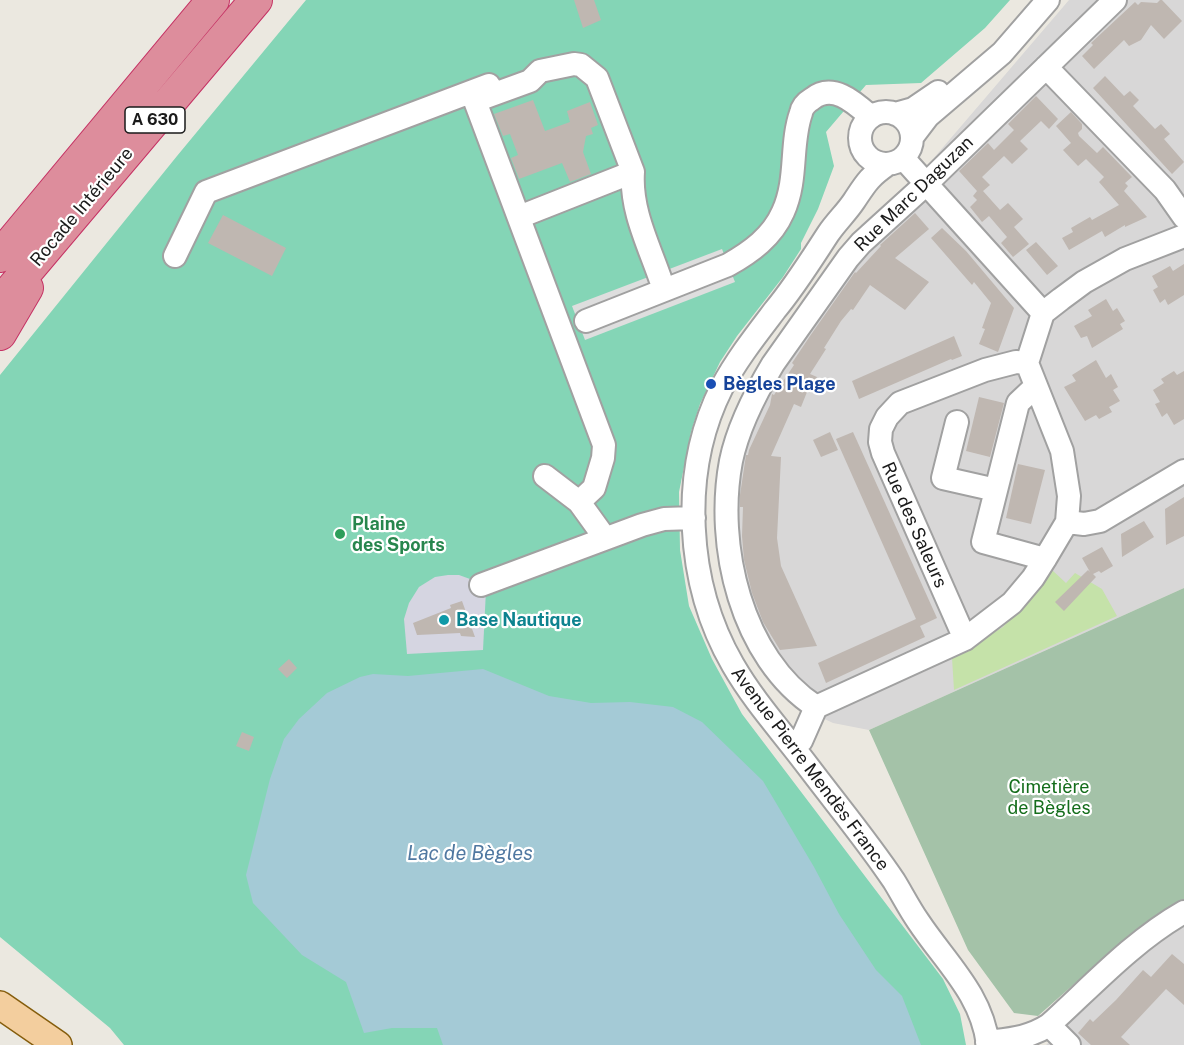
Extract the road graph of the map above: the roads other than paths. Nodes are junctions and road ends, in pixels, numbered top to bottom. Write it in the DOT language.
graph roads {
  1 [pos="213,0"];
  2 [pos="256,0"];
  3 [pos="1036,0"];
  4 [pos="1047,0"];
  5 [pos="1115,0"];
  6 [pos="1046,67"];
  7 [pos="540,71"];
  8 [pos="894,114"];
  9 [pos="871,117"];
  10 [pos="862,147"];
  11 [pos="901,153"];
  12 [pos="633,172"];
  13 [pos="926,184"];
  14 [pos="33,217"];
  15 [pos="519,217"];
  16 [pos="1184,217"];
  17 [pos="829,232"];
  18 [pos="1184,236"];
  19 [pos="54,240"];
  20 [pos="0,246"];
  21 [pos="0,256"];
  22 [pos="175,256"];
  23 [pos="664,290"];
  24 [pos="0,303"];
  25 [pos="1043,314"];
  26 [pos="586,321"];
  27 [pos="0,334"];
  28 [pos="1027,363"];
  29 [pos="1036,386"];
  30 [pos="957,422"];
  31 [pos="1184,471"];
  32 [pos="545,476"];
  33 [pos="996,490"];
  34 [pos="579,502"];
  35 [pos="694,518"];
  36 [pos="1067,522"];
  37 [pos="605,538"];
  38 [pos="1045,559"];
  39 [pos="481,585"];
  40 [pos="965,639"];
  41 [pos="816,707"];
  42 [pos="794,746"];
  43 [pos="1183,914"];
  44 [pos="0,992"];
  45 [pos="0,1005"];
  46 [pos="1049,1025"];
  47 [pos="994,1043"];
  48 [pos="59,1045"];
  49 [pos="1069,1045"];
  1 -- 14 [label="highway, A 630"];
  2 -- 19 [label="highway, Rocade Intérieure / A 630"];
  3 -- 8 [label="street"];
  4 -- 11 [label="street, Avenue Pierre Mendès France"];
  5 -- 6 [label="street, Rue Marc Daguzan"];
  6 -- 13 [label="street, Rue Marc Daguzan"];
  6 -- 16 [label="street"];
  7 -- 12 [label="street"];
  7 -- 15 [label="street"];
  7 -- 22 [label="street"];
  8 -- 9 [label="street"];
  8 -- 11 [label="street"];
  9 -- 10 [label="street"];
  9 -- 23 [label="street"];
  10 -- 11 [label="street"];
  10 -- 17 [label="street, Avenue Pierre Mendès France"];
  11 -- 13 [label="street"];
  11 -- 17 [label="street, Avenue Pierre Mendès France"];
  12 -- 15 [label="street"];
  12 -- 23 [label="street"];
  13 -- 25 [label="street"];
  13 -- 41 [label="street, Rue Marc Daguzan"];
  14 -- 20 [label="highway"];
  14 -- 21 [label="highway"];
  15 -- 34 [label="street"];
  17 -- 35 [label="street, Avenue Pierre Mendès France"];
  18 -- 25 [label="street"];
  19 -- 24 [label="highway, Rocade Intérieure"];
  19 -- 27 [label="highway"];
  23 -- 26 [label="street"];
  25 -- 28 [label="street"];
  28 -- 29 [label="street"];
  28 -- 40 [label="street, Rue des Saleurs"];
  29 -- 33 [label="street"];
  29 -- 36 [label="street"];
  30 -- 33 [label="street"];
  31 -- 36 [label="street"];
  32 -- 34 [label="street"];
  33 -- 38 [label="street"];
  34 -- 37 [label="street"];
  35 -- 37 [label="street"];
  35 -- 42 [label="street, Avenue Pierre Mendès France"];
  36 -- 38 [label="street"];
  37 -- 39 [label="street"];
  38 -- 40 [label="street"];
  40 -- 41 [label="street"];
  41 -- 42 [label="street"];
  42 -- 47 [label="street, Avenue Pierre Mendès France"];
  43 -- 46 [label="street"];
  44 -- 48 [label="street"];
  45 -- 48 [label="main road"];
  46 -- 47 [label="street"];
  46 -- 49 [label="street"];
}
